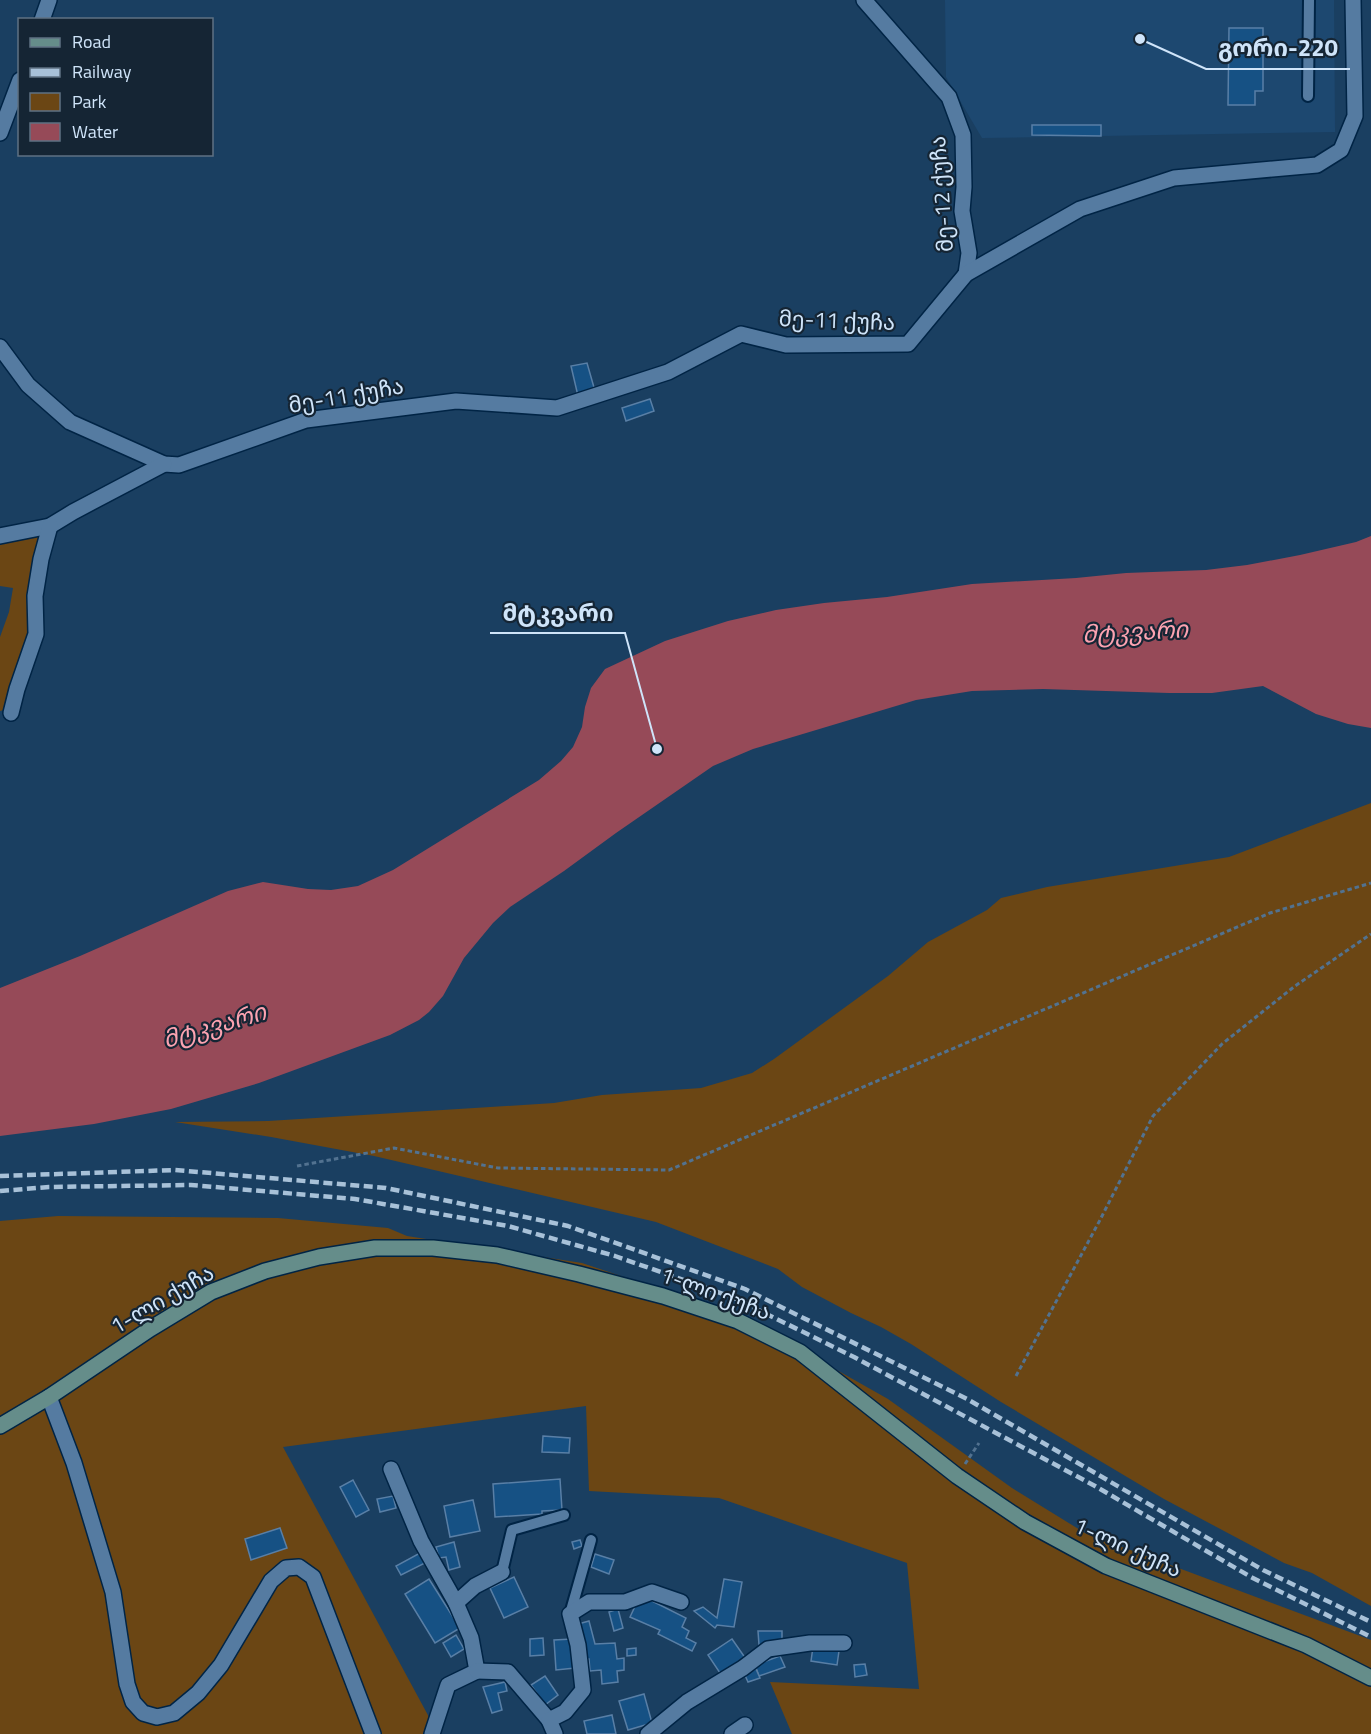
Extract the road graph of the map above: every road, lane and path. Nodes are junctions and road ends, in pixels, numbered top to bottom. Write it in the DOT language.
graph roads {
  1 [pos="49,0"];
  2 [pos="864,0"];
  3 [pos="1309,0"];
  4 [pos="1353,0"];
  5 [pos="43,18"];
  6 [pos="18,85"];
  7 [pos="1308,96"];
  8 [pos="0,133"];
  9 [pos="966,274"];
  10 [pos="0,347"];
  11 [pos="172,465"];
  12 [pos="50,526"];
  13 [pos="0,536"];
  14 [pos="11,713"];
  15 [pos="1371,883"];
  16 [pos="1371,934"];
  17 [pos="297,1166"];
  18 [pos="1016,1376"];
  19 [pos="49,1397"];
  20 [pos="0,1426"];
  21 [pos="979,1443"];
  22 [pos="391,1469"];
  23 [pos="957,1476"];
  24 [pos="564,1515"];
  25 [pos="591,1540"];
  26 [pos="502,1572"];
  27 [pos="681,1602"];
  28 [pos="456,1604"];
  29 [pos="570,1614"];
  30 [pos="844,1644"];
  31 [pos="477,1671"];
  32 [pos="1371,1678"];
  33 [pos="745,1725"];
  34 [pos="552,1727"];
  35 [pos="373,1734"];
  36 [pos="432,1734"];
  37 [pos="648,1734"];
  38 [pos="732,1734"];
  1 -- 5 [label="street"];
  2 -- 9 [label="street, მე-12 ქუჩა"];
  3 -- 7 [label="lane"];
  4 -- 9 [label="street, მე-11 ქუჩა"];
  6 -- 8 [label="street"];
  9 -- 11 [label="street, მე-11 ქუჩა"];
  10 -- 11 [label="street"];
  11 -- 12 [label="street, მე-11 ქუჩა"];
  12 -- 13 [label="street, მე-11 ქუჩა"];
  12 -- 14 [label="street"];
  15 -- 17 [label="path"];
  16 -- 18 [label="path"];
  19 -- 20 [label="main road, 1-ლი ქუჩა"];
  19 -- 23 [label="main road, 1-ლი ქუჩა"];
  19 -- 35 [label="street"];
  21 -- 23 [label="path"];
  22 -- 28 [label="street"];
  23 -- 32 [label="main road, 1-ლი ქუჩა"];
  24 -- 26 [label="lane"];
  25 -- 29 [label="lane"];
  26 -- 28 [label="street"];
  27 -- 29 [label="street"];
  28 -- 31 [label="street"];
  29 -- 34 [label="street"];
  30 -- 37 [label="street"];
  31 -- 34 [label="street"];
  31 -- 36 [label="street"];
  33 -- 38 [label="street"];
}
